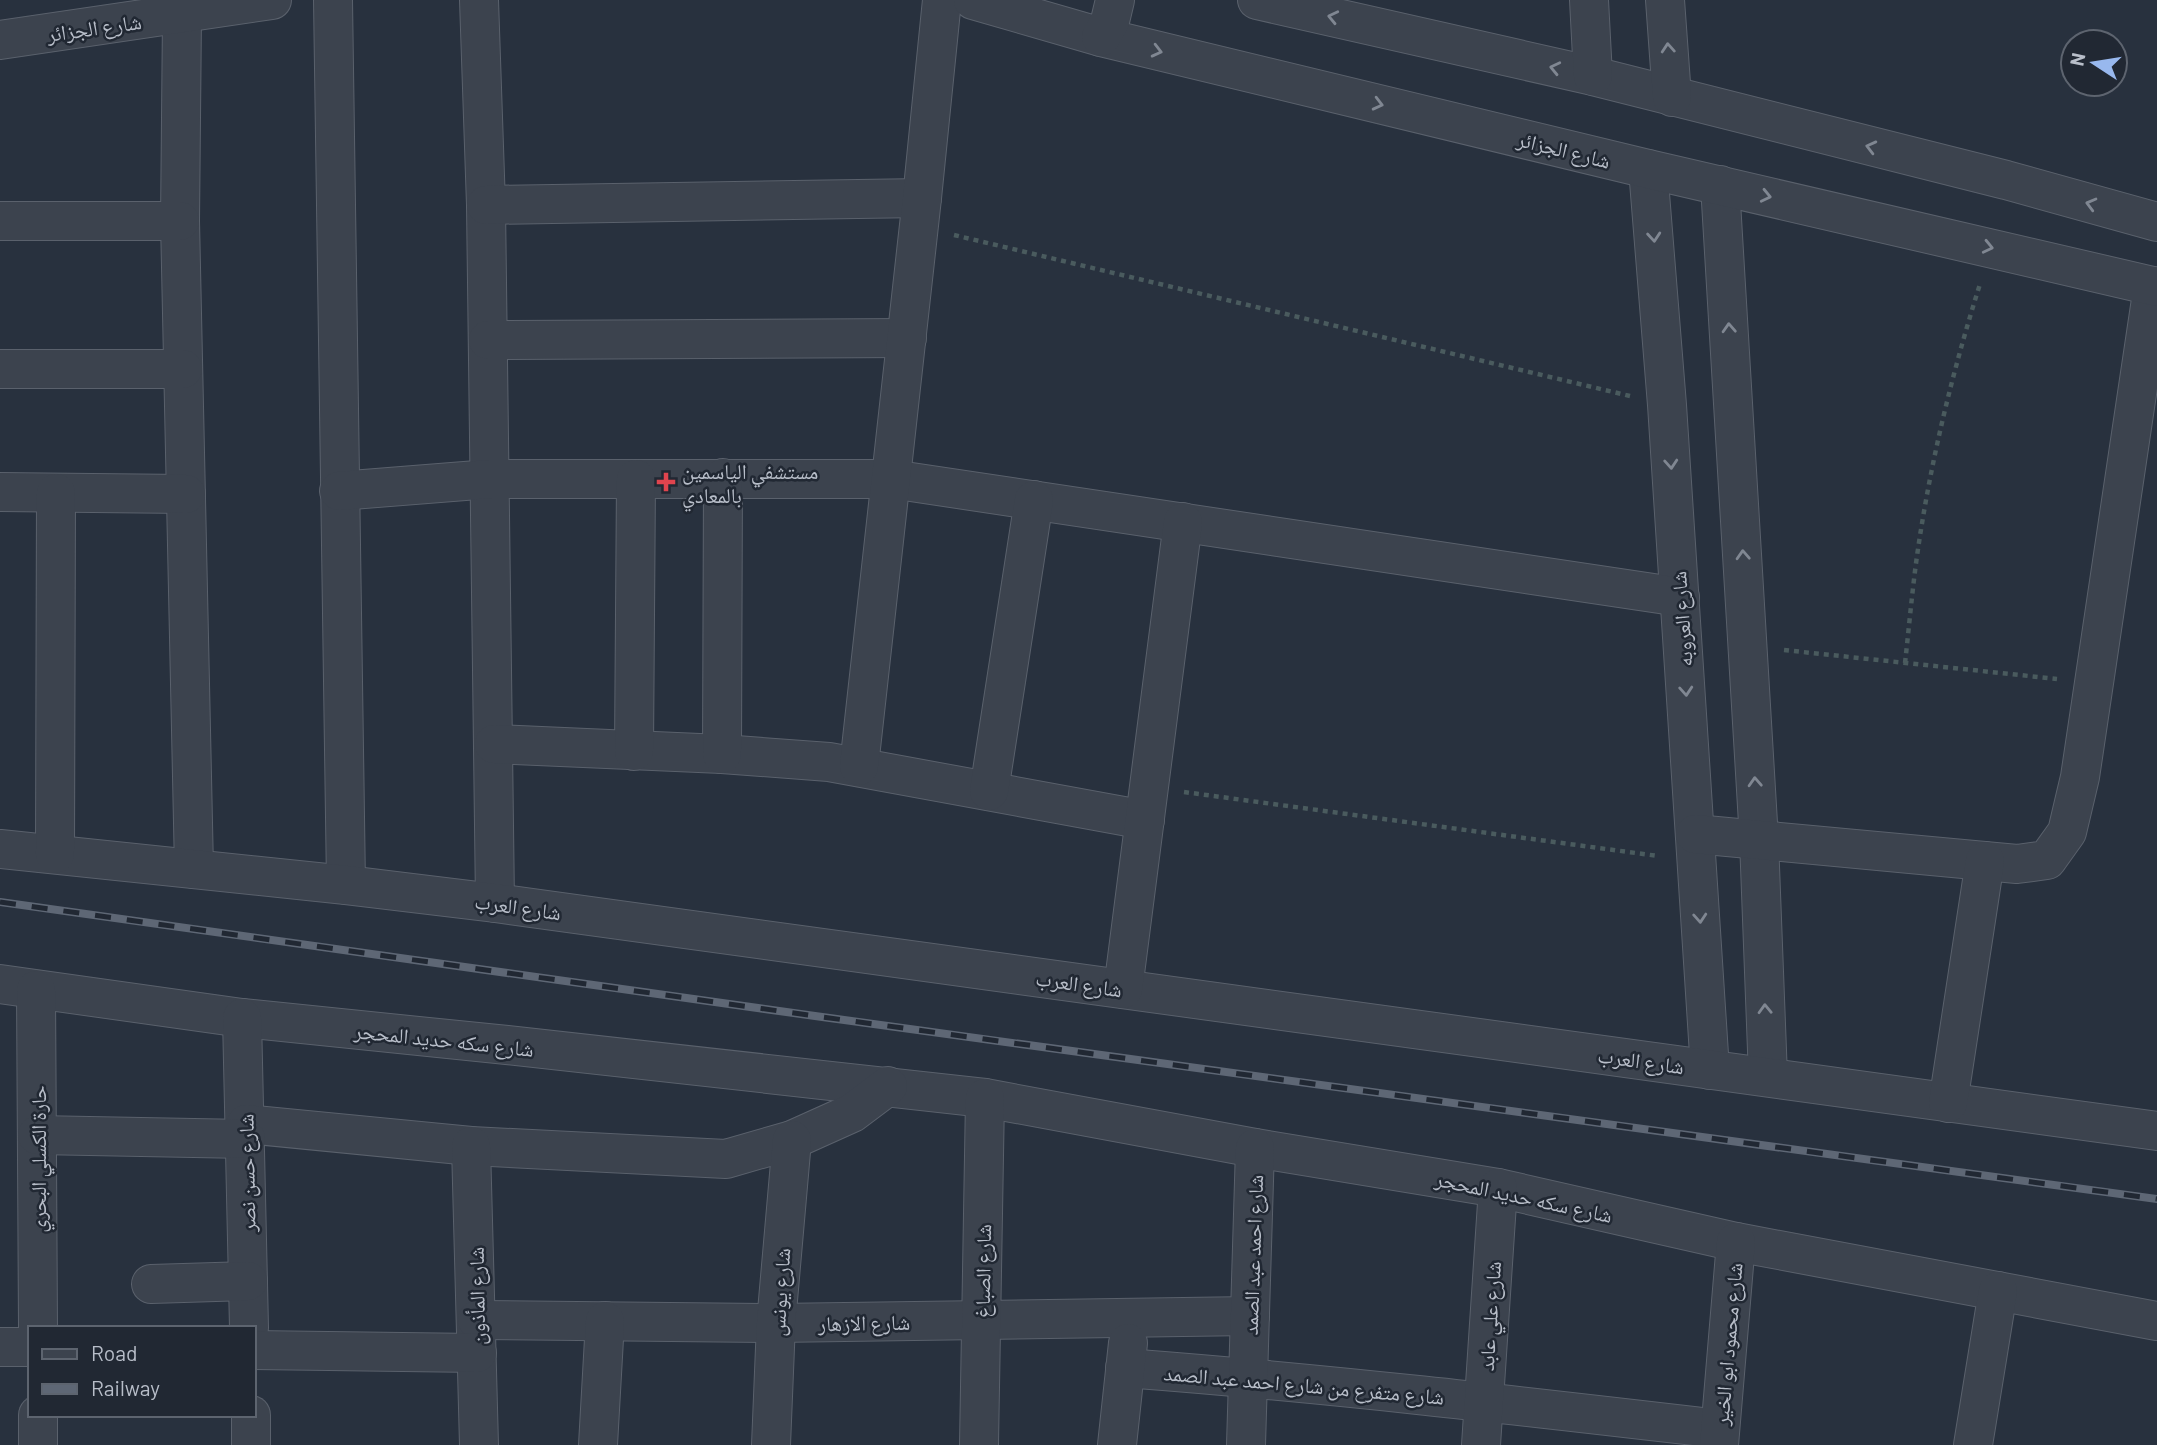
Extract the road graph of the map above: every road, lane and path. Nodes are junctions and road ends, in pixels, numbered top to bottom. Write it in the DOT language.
graph roads {
  1 [pos="272,0"];
  2 [pos="333,0"];
  3 [pos="479,0"];
  4 [pos="942,0"];
  5 [pos="973,0"];
  6 [pos="1115,0"];
  7 [pos="1257,0"];
  8 [pos="1589,0"];
  9 [pos="1665,0"];
  10 [pos="1027,8"];
  11 [pos="182,15"];
  12 [pos="1101,37"];
  13 [pos="0,40"];
  14 [pos="1593,76"];
  15 [pos="1672,97"];
  16 [pos="1648,169"];
  17 [pos="1720,185"];
  18 [pos="486,205"];
  19 [pos="921,212"];
  20 [pos="0,220"];
  21 [pos="180,221"];
  22 [pos="2157,222"];
  23 [pos="1991,248"];
  24 [pos="2155,286"];
  25 [pos="907,338"];
  26 [pos="488,340"];
  27 [pos="0,369"];
  28 [pos="183,369"];
  29 [pos="1667,405"];
  30 [pos="723,478"];
  31 [pos="891,478"];
  32 [pos="490,479"];
  33 [pos="636,479"];
  34 [pos="339,491"];
  35 [pos="0,492"];
  36 [pos="56,493"];
  37 [pos="186,494"];
  38 [pos="1034,500"];
  39 [pos="1183,522"];
  40 [pos="1680,597"];
  41 [pos="1748,646"];
  42 [pos="1905,663"];
  43 [pos="2093,683"];
  44 [pos="494,744"];
  45 [pos="634,751"];
  46 [pos="722,754"];
  47 [pos="859,766"];
  48 [pos="989,791"];
  49 [pos="1147,804"];
  50 [pos="1759,840"];
  51 [pos="1696,848"];
  52 [pos="0,849"];
  53 [pos="55,854"];
  54 [pos="1985,861"];
  55 [pos="194,869"];
  56 [pos="346,885"];
  57 [pos="495,903"];
  58 [pos="18,987"];
  59 [pos="1122,989"];
  60 [pos="242,1018"];
  61 [pos="1710,1070"];
  62 [pos="1768,1077"];
  63 [pos="888,1086"];
  64 [pos="985,1098"];
  65 [pos="1948,1102"];
  66 [pos="2157,1131"];
  67 [pos="246,1132"];
  68 [pos="37,1135"];
  69 [pos="792,1140"];
  70 [pos="471,1146"];
  71 [pos="1255,1148"];
  72 [pos="1497,1188"];
  73 [pos="1736,1242"];
  74 [pos="248,1280"];
  75 [pos="151,1284"];
  76 [pos="1998,1291"];
  77 [pos="1250,1316"];
  78 [pos="981,1319"];
  79 [pos="1131,1319"];
  80 [pos="605,1321"];
  81 [pos="2157,1321"];
  82 [pos="776,1324"];
  83 [pos="38,1326"];
  84 [pos="249,1326"];
  85 [pos="477,1336"];
  86 [pos="0,1347"];
  87 [pos="28,1347"];
  88 [pos="256,1350"];
  89 [pos="1125,1368"];
  90 [pos="1249,1377"];
  91 [pos="1483,1401"];
  92 [pos="38,1417"];
  93 [pos="251,1417"];
  94 [pos="1719,1437"];
  95 [pos="37,1445"];
  96 [pos="251,1445"];
  97 [pos="479,1445"];
  98 [pos="598,1445"];
  99 [pos="771,1445"];
  100 [pos="979,1445"];
  101 [pos="1117,1445"];
  102 [pos="1246,1445"];
  103 [pos="1481,1445"];
  104 [pos="1973,1445"];
  1 -- 11 [label="street, شارع الجزائر"];
  2 -- 34 [label="street"];
  3 -- 18 [label="street"];
  4 -- 19 [label="street"];
  5 -- 10 [label="street, شارع الجزائر"];
  6 -- 12 [label="street"];
  14 -- 7 [label="street, one-way"];
  8 -- 14 [label="street"];
  15 -- 9 [label="street, one-way"];
  10 -- 12 [label="street, شارع الجزائر"];
  11 -- 13 [label="street, شارع الجزائر"];
  11 -- 21 [label="street"];
  12 -- 16 [label="street, شارع الجزائر, one-way"];
  14 -- 15 [label="street"];
  22 -- 15 [label="street, one-way"];
  16 -- 17 [label="street, شارع الجزائر"];
  16 -- 29 [label="street, شارع العروبه, one-way"];
  17 -- 23 [label="street, شارع الجزائر, one-way"];
  41 -- 17 [label="street, one-way"];
  18 -- 19 [label="street"];
  18 -- 26 [label="street"];
  19 -- 25 [label="street"];
  19 -- 29 [label="path"];
  20 -- 21 [label="street"];
  21 -- 28 [label="street"];
  23 -- 24 [label="street, شارع الجزائر"];
  23 -- 42 [label="path"];
  24 -- 43 [label="street"];
  25 -- 26 [label="street"];
  25 -- 31 [label="street"];
  26 -- 32 [label="street"];
  27 -- 28 [label="street"];
  28 -- 37 [label="street"];
  29 -- 40 [label="street, شارع العروبه, one-way"];
  30 -- 31 [label="street"];
  30 -- 33 [label="street"];
  30 -- 46 [label="street"];
  31 -- 38 [label="street"];
  31 -- 47 [label="street"];
  32 -- 33 [label="street"];
  32 -- 34 [label="street"];
  32 -- 44 [label="street"];
  33 -- 45 [label="street"];
  34 -- 56 [label="street"];
  35 -- 36 [label="street"];
  36 -- 37 [label="street"];
  36 -- 53 [label="street"];
  37 -- 55 [label="street"];
  38 -- 39 [label="street"];
  38 -- 48 [label="street"];
  39 -- 40 [label="street"];
  39 -- 49 [label="street"];
  40 -- 51 [label="street, شارع العروبه, one-way"];
  41 -- 42 [label="path"];
  50 -- 41 [label="street, one-way"];
  42 -- 43 [label="path"];
  43 -- 54 [label="street"];
  44 -- 45 [label="street"];
  44 -- 57 [label="street"];
  45 -- 46 [label="street"];
  46 -- 47 [label="street"];
  47 -- 48 [label="street"];
  48 -- 49 [label="street"];
  49 -- 51 [label="path"];
  49 -- 59 [label="street"];
  50 -- 51 [label="street"];
  50 -- 54 [label="street"];
  62 -- 50 [label="street, one-way"];
  51 -- 61 [label="street, شارع العروبه, one-way"];
  52 -- 53 [label="street, شارع العرب"];
  53 -- 55 [label="street, شارع العرب"];
  54 -- 65 [label="street"];
  55 -- 56 [label="street, شارع العرب"];
  56 -- 57 [label="street, شارع العرب"];
  57 -- 59 [label="street, شارع العرب"];
  58 -- 60 [label="street, شارع سكه حديد المحجر"];
  58 -- 68 [label="street, حارة الكسلي البحري"];
  59 -- 61 [label="street, شارع العرب"];
  60 -- 63 [label="street, شارع سكه حديد المحجر"];
  60 -- 67 [label="street, شارع حسن نصر"];
  61 -- 62 [label="street, شارع العرب"];
  62 -- 65 [label="street, شارع العرب"];
  63 -- 64 [label="street, شارع سكه حديد المحجر"];
  63 -- 69 [label="street"];
  64 -- 71 [label="street, شارع سكه حديد المحجر"];
  64 -- 78 [label="street, شارع الصباغ"];
  65 -- 66 [label="street, شارع العرب"];
  67 -- 68 [label="street"];
  67 -- 70 [label="street"];
  67 -- 74 [label="street, شارع حسن نصر"];
  68 -- 83 [label="street, حارة الكسلي البحري"];
  69 -- 70 [label="street"];
  69 -- 82 [label="street, شارع يونس"];
  70 -- 85 [label="street, شارع المأذون"];
  71 -- 72 [label="street, شارع سكه حديد المحجر"];
  71 -- 77 [label="street, شارع احمد عبد الصمد"];
  72 -- 73 [label="street, شارع سكه حديد المحجر"];
  72 -- 91 [label="street, شارع علي عابد"];
  73 -- 76 [label="street, شارع سكه حديد المحجر"];
  73 -- 94 [label="street, شارع محمود ابو الخير"];
  74 -- 75 [label="street"];
  74 -- 84 [label="street, شارع حسن نصر"];
  76 -- 81 [label="street, شارع سكه حديد المحجر"];
  76 -- 104 [label="street"];
  77 -- 79 [label="street, شارع الازهار"];
  77 -- 90 [label="street, شارع احمد عبد الصمد"];
  78 -- 79 [label="street, شارع الازهار"];
  78 -- 82 [label="street, شارع الازهار"];
  78 -- 100 [label="street, شارع الصباغ"];
  79 -- 89 [label="street"];
  80 -- 82 [label="street, شارع الازهار"];
  80 -- 85 [label="street, شارع الازهار"];
  80 -- 98 [label="street"];
  82 -- 99 [label="street, شارع يونس"];
  85 -- 88 [label="street, شارع الازهار"];
  85 -- 97 [label="street, شارع المأذون"];
  86 -- 87 [label="street"];
  89 -- 90 [label="street, شارع متفرع من شارع احمد عبد الصمد"];
  89 -- 101 [label="street"];
  90 -- 91 [label="street, شارع متفرع من شارع احمد عبد الصمد"];
  90 -- 102 [label="street, شارع احمد عبد الصمد"];
  91 -- 94 [label="street, شارع متفرع من شارع احمد عبد الصمد"];
  91 -- 103 [label="street, شارع علي عابد"];
  92 -- 95 [label="street"];
  93 -- 96 [label="street"];
}
